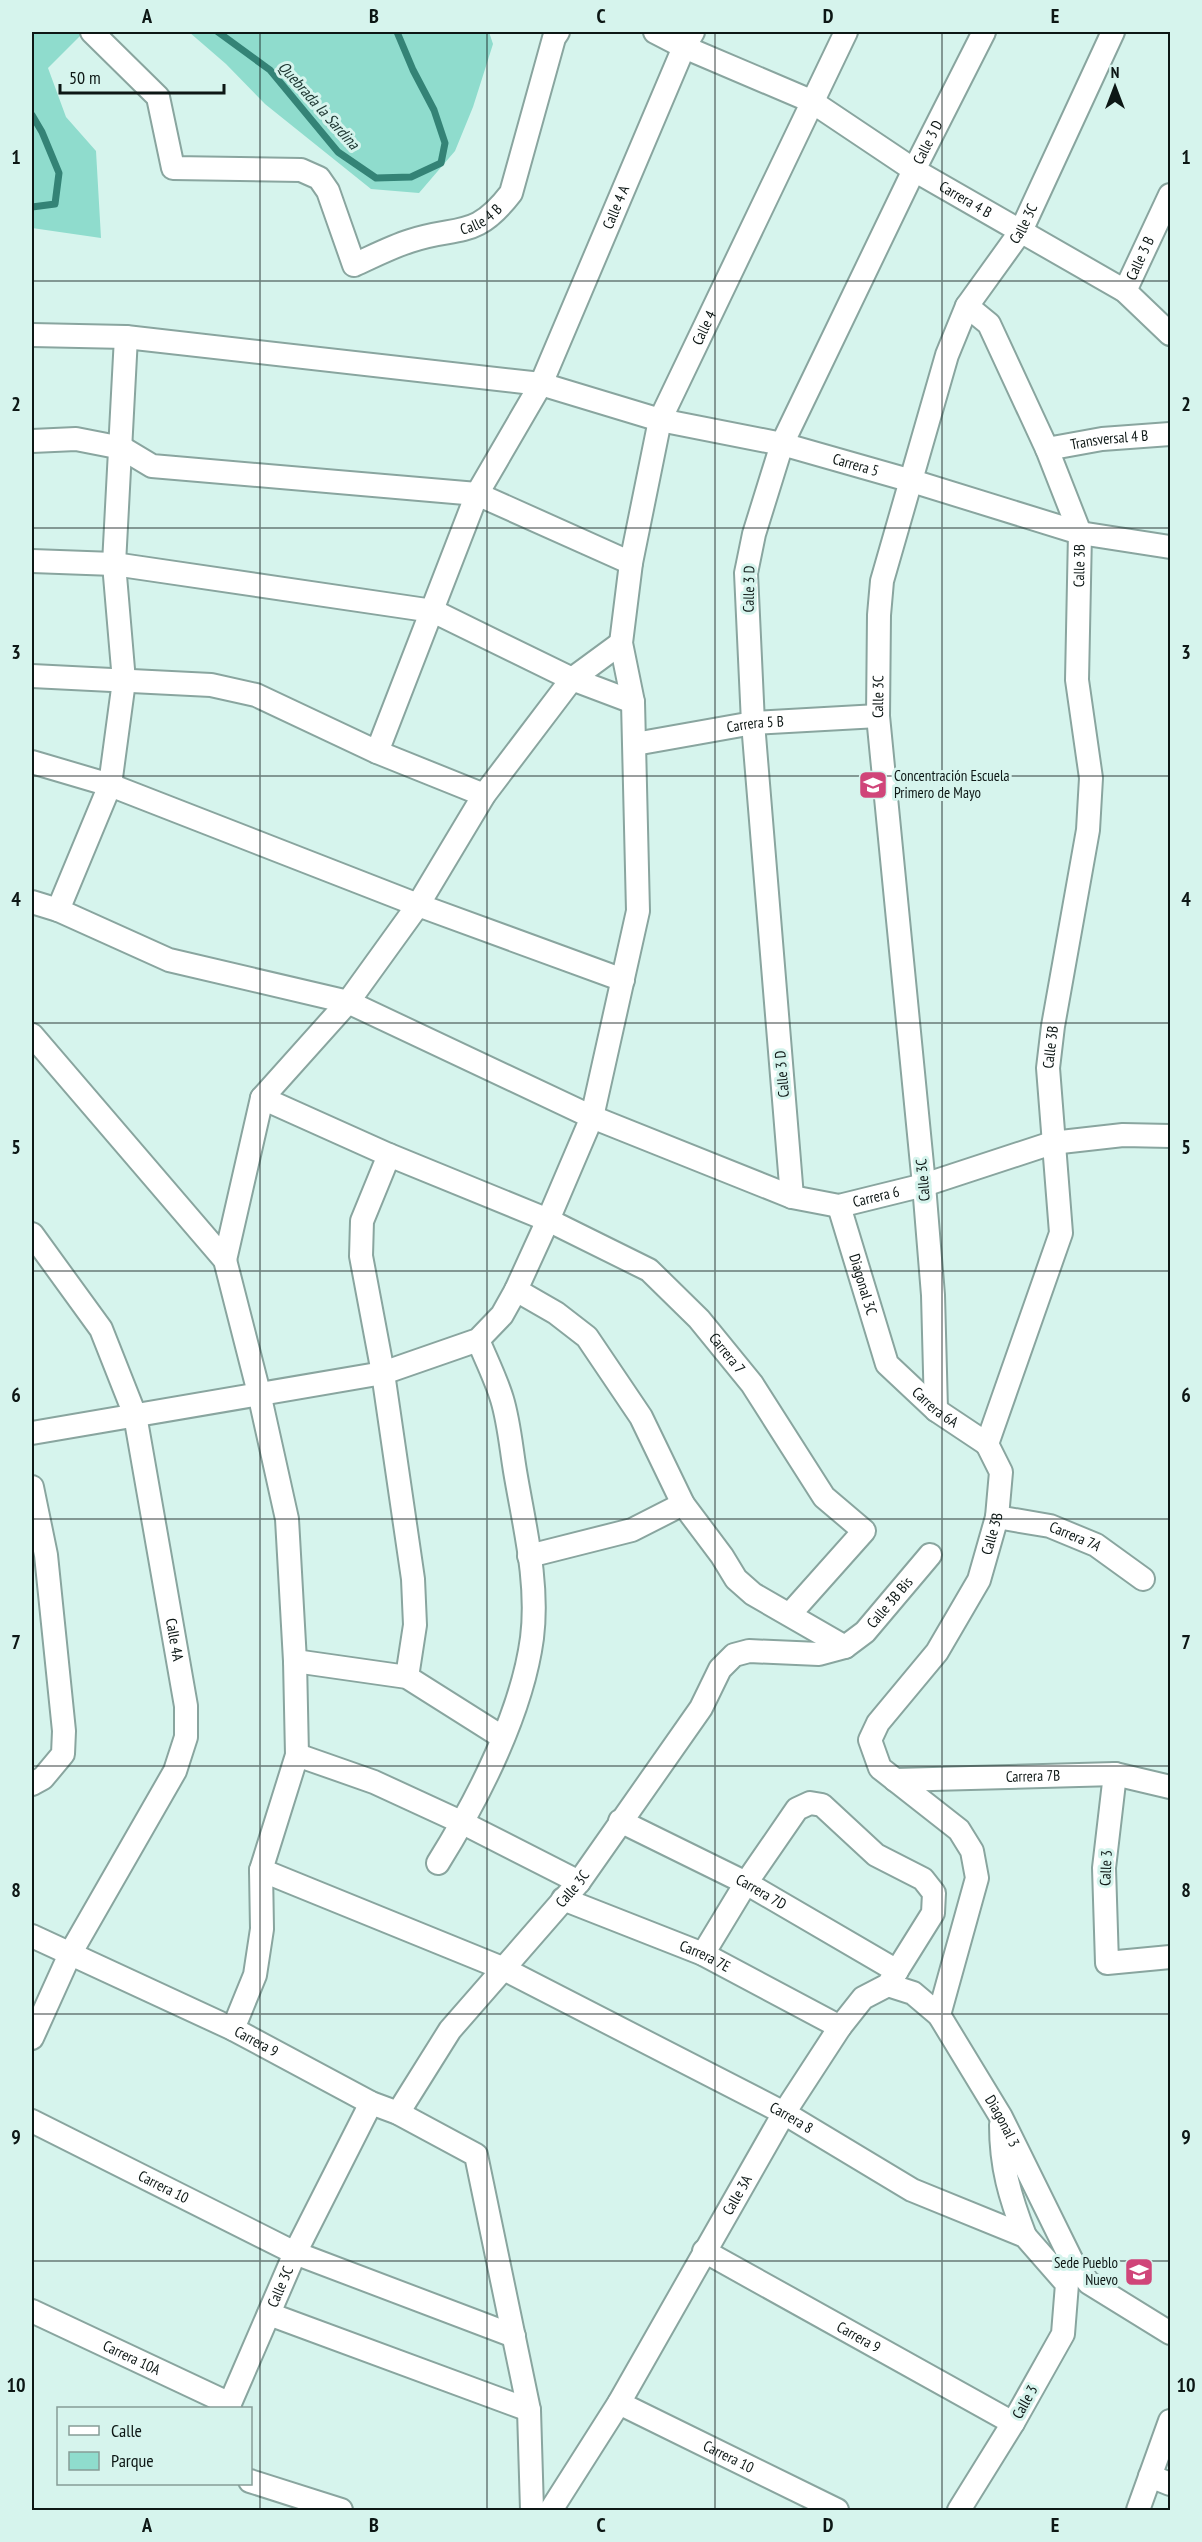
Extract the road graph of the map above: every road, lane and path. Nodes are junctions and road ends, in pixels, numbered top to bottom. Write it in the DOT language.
graph roads {
  1 [pos="92,32"];
  2 [pos="558,32"];
  3 [pos="656,32"];
  4 [pos="846,32"];
  5 [pos="984,32"];
  6 [pos="1113,32"];
  7 [pos="689,39"];
  8 [pos="811,101"];
  9 [pos="914,170"];
  10 [pos="1170,195"];
  11 [pos="1021,231"];
  12 [pos="1125,291"];
  13 [pos="967,306"];
  14 [pos="1170,334"];
  15 [pos="32,335"];
  16 [pos="126,337"];
  17 [pos="541,384"];
  18 [pos="660,420"];
  19 [pos="1170,434"];
  20 [pos="32,441"];
  21 [pos="782,444"];
  22 [pos="122,448"];
  23 [pos="1047,449"];
  24 [pos="912,481"];
  25 [pos="477,494"];
  26 [pos="1080,533"];
  27 [pos="1170,547"];
  28 [pos="32,561"];
  29 [pos="631,563"];
  30 [pos="114,564"];
  31 [pos="433,611"];
  32 [pos="621,643"];
  33 [pos="32,676"];
  34 [pos="572,679"];
  35 [pos="124,681"];
  36 [pos="633,702"];
  37 [pos="878,716"];
  38 [pos="753,723"];
  39 [pos="634,744"];
  40 [pos="377,752"];
  41 [pos="32,762"];
  42 [pos="110,785"];
  43 [pos="484,795"];
  44 [pos="32,902"];
  45 [pos="418,905"];
  46 [pos="58,910"];
  47 [pos="623,980"];
  48 [pos="348,1002"];
  49 [pos="32,1035"];
  50 [pos="262,1098"];
  51 [pos="592,1117"];
  52 [pos="1170,1136"];
  53 [pos="1052,1143"];
  54 [pos="389,1155"];
  55 [pos="924,1185"];
  56 [pos="792,1197"];
  57 [pos="839,1206"];
  58 [pos="548,1220"];
  59 [pos="32,1234"];
  60 [pos="225,1260"];
  61 [pos="516,1290"];
  62 [pos="478,1340"];
  63 [pos="887,1364"];
  64 [pos="383,1373"];
  65 [pos="260,1393"];
  66 [pos="936,1410"];
  67 [pos="135,1415"];
  68 [pos="32,1433"];
  69 [pos="987,1444"];
  70 [pos="32,1487"];
  71 [pos="683,1504"];
  72 [pos="997,1517"];
  73 [pos="930,1555"];
  74 [pos="529,1556"];
  75 [pos="1143,1579"];
  76 [pos="790,1614"];
  77 [pos="845,1647"];
  78 [pos="296,1661"];
  79 [pos="407,1677"];
  80 [pos="502,1737"];
  81 [pos="297,1755"];
  82 [pos="1115,1774"];
  83 [pos="895,1780"];
  84 [pos="32,1784"];
  85 [pos="1170,1787"];
  86 [pos="620,1821"];
  87 [pos="463,1823"];
  88 [pos="438,1863"];
  89 [pos="261,1870"];
  90 [pos="579,1882"];
  91 [pos="746,1883"];
  92 [pos="563,1899"];
  93 [pos="32,1936"];
  94 [pos="70,1954"];
  95 [pos="703,1954"];
  96 [pos="1170,1957"];
  97 [pos="502,1968"];
  98 [pos="893,1978"];
  99 [pos="939,2015"];
  100 [pos="840,2027"];
  101 [pos="233,2029"];
  102 [pos="32,2038"];
  103 [pos="371,2103"];
  104 [pos="398,2113"];
  105 [pos="784,2113"];
  106 [pos="1001,2117"];
  107 [pos="32,2121"];
  108 [pos="1024,2236"];
  109 [pos="704,2251"];
  110 [pos="295,2253"];
  111 [pos="1078,2283"];
  112 [pos="32,2311"];
  113 [pos="269,2314"];
  114 [pos="1170,2333"];
  115 [pos="514,2336"];
  116 [pos="619,2403"];
  117 [pos="229,2406"];
  118 [pos="529,2410"];
  119 [pos="1170,2421"];
  120 [pos="1013,2423"];
  121 [pos="1160,2480"];
  122 [pos="252,2482"];
  123 [pos="341,2511"];
  124 [pos="532,2511"];
  125 [pos="551,2511"];
  126 [pos="837,2511"];
  127 [pos="959,2511"];
  128 [pos="1138,2511"];
  1 -- 2 [label="street, Calle 4 B"];
  3 -- 7 [label="street, Carrera 4 B"];
  4 -- 8 [label="street, Calle 4"];
  5 -- 9 [label="street, Calle 3 D"];
  6 -- 11 [label="street, Calle 3C"];
  7 -- 8 [label="street, Carrera 4 B"];
  7 -- 17 [label="street, Calle 4 A"];
  8 -- 9 [label="street, Carrera 4 B"];
  8 -- 18 [label="street, Calle 4"];
  9 -- 11 [label="street, Carrera 4 B"];
  9 -- 21 [label="street, Calle 3 D"];
  10 -- 12 [label="street, Calle 3 B"];
  11 -- 12 [label="street, Carrera 4 B"];
  11 -- 13 [label="street, Calle 3C"];
  12 -- 14 [label="street, Carrera 4 B"];
  13 -- 23 [label="street, Calle 3B"];
  13 -- 24 [label="street, Calle 3C"];
  15 -- 16 [label="street, Carrera 5"];
  16 -- 17 [label="street, Carrera 5"];
  16 -- 22 [label="street"];
  17 -- 18 [label="street, Carrera 5"];
  17 -- 25 [label="street, Calle 4 A"];
  18 -- 21 [label="street, Carrera 5"];
  18 -- 29 [label="street, Calle 4"];
  19 -- 23 [label="street, Transversal 4 B"];
  20 -- 22 [label="street"];
  21 -- 24 [label="street, Carrera 5"];
  21 -- 38 [label="street, Calle 3 D"];
  22 -- 25 [label="street"];
  22 -- 30 [label="street"];
  23 -- 26 [label="street, Calle 3B"];
  24 -- 26 [label="street, Carrera 5"];
  24 -- 37 [label="street, Calle 3C"];
  25 -- 29 [label="street"];
  25 -- 31 [label="street, Calle 4 A"];
  26 -- 27 [label="street, Carrera 5"];
  26 -- 53 [label="street, Calle 3B"];
  28 -- 30 [label="street"];
  29 -- 32 [label="street, Calle 4"];
  30 -- 31 [label="street"];
  30 -- 35 [label="street"];
  31 -- 34 [label="street"];
  31 -- 40 [label="street, Calle 4 A"];
  32 -- 34 [label="street"];
  32 -- 36 [label="street, Calle 4"];
  33 -- 35 [label="street"];
  34 -- 36 [label="street"];
  34 -- 43 [label="street"];
  35 -- 40 [label="street"];
  35 -- 42 [label="street"];
  36 -- 39 [label="street, Calle 4"];
  37 -- 38 [label="street, Carrera 5 B"];
  37 -- 55 [label="street, Calle 3C"];
  38 -- 39 [label="street, Carrera 5 B"];
  38 -- 56 [label="street, Calle 3 D"];
  39 -- 47 [label="street, Calle 4"];
  40 -- 43 [label="street"];
  41 -- 42 [label="street"];
  42 -- 45 [label="street"];
  42 -- 46 [label="street"];
  43 -- 45 [label="street"];
  44 -- 46 [label="street, Carrera 6"];
  45 -- 47 [label="street"];
  45 -- 48 [label="street"];
  46 -- 48 [label="street, Carrera 6"];
  47 -- 51 [label="street, Calle 4"];
  48 -- 50 [label="street"];
  48 -- 51 [label="street, Carrera 6"];
  49 -- 60 [label="street"];
  50 -- 54 [label="street, Carrera 7"];
  50 -- 60 [label="street"];
  51 -- 56 [label="street, Carrera 6"];
  51 -- 58 [label="street, Calle 4"];
  52 -- 53 [label="street, Carrera 6"];
  53 -- 55 [label="street, Carrera 6"];
  53 -- 69 [label="street, Calle 3B"];
  54 -- 58 [label="street, Carrera 7"];
  54 -- 64 [label="street"];
  55 -- 57 [label="street, Carrera 6"];
  55 -- 66 [label="street, Calle 3C"];
  56 -- 57 [label="street, Carrera 6"];
  57 -- 63 [label="street, Diagonal 3C"];
  58 -- 61 [label="street, Calle 4"];
  58 -- 76 [label="street, Carrera 7"];
  59 -- 67 [label="street, Calle 4A"];
  60 -- 65 [label="street"];
  61 -- 62 [label="street, Calle 4"];
  61 -- 71 [label="street"];
  62 -- 64 [label="street"];
  62 -- 74 [label="street"];
  63 -- 66 [label="street, Carrera 6A"];
  64 -- 65 [label="street"];
  64 -- 79 [label="street"];
  65 -- 67 [label="street"];
  65 -- 78 [label="street"];
  66 -- 69 [label="street, Carrera 6A"];
  67 -- 68 [label="street"];
  67 -- 94 [label="street, Calle 4A"];
  69 -- 72 [label="street, Calle 3B"];
  70 -- 84 [label="street"];
  71 -- 74 [label="street"];
  71 -- 76 [label="street"];
  72 -- 75 [label="street, Carrera 7A"];
  72 -- 83 [label="street, Calle 3B"];
  73 -- 77 [label="street, Calle 3B Bis"];
  74 -- 80 [label="street"];
  76 -- 77 [label="street"];
  77 -- 86 [label="street, Calle 3C"];
  78 -- 79 [label="street"];
  78 -- 81 [label="street"];
  79 -- 80 [label="street"];
  80 -- 87 [label="street"];
  81 -- 87 [label="street"];
  81 -- 89 [label="street"];
  82 -- 83 [label="street, Carrera 7B"];
  82 -- 85 [label="street, Carrera 7B"];
  82 -- 96 [label="street, Calle 3"];
  83 -- 99 [label="street"];
  86 -- 90 [label="street, Calle 3C"];
  86 -- 91 [label="street, Carrera 7D"];
  87 -- 88 [label="street"];
  87 -- 90 [label="street"];
  89 -- 97 [label="street, Carrera 8"];
  89 -- 101 [label="street"];
  90 -- 92 [label="street, Calle 3C"];
  91 -- 95 [label="street"];
  91 -- 98 [label="street, Carrera 7D"];
  91 -- 98 [label="street, Calle 3A"];
  92 -- 95 [label="street, Carrera 7E"];
  92 -- 97 [label="street, Calle 3C"];
  93 -- 94 [label="street, Carrera 9"];
  94 -- 101 [label="street, Carrera 9"];
  94 -- 102 [label="street, Calle 4A"];
  95 -- 100 [label="street, Carrera 7E"];
  97 -- 104 [label="street, Calle 3C"];
  97 -- 105 [label="street, Carrera 8"];
  98 -- 99 [label="street, Diagonal 3"];
  98 -- 100 [label="street, Calle 3A"];
  99 -- 106 [label="street, Diagonal 3"];
  100 -- 105 [label="street, Calle 3A"];
  101 -- 103 [label="street, Carrera 9"];
  103 -- 104 [label="street, Carrera 9"];
  103 -- 110 [label="street, Calle 3C"];
  104 -- 115 [label="street, Carrera 9"];
  105 -- 108 [label="street, Carrera 8"];
  105 -- 109 [label="street, Calle 3A"];
  106 -- 108 [label="street"];
  106 -- 111 [label="street, Diagonal 3"];
  107 -- 110 [label="street, Carrera 10"];
  108 -- 111 [label="street, Carrera 8"];
  109 -- 116 [label="street, Calle 3A"];
  109 -- 120 [label="street, Carrera 9"];
  110 -- 113 [label="street, Calle 3C"];
  110 -- 115 [label="street, Carrera 10"];
  111 -- 114 [label="street, Carrera 8"];
  111 -- 120 [label="street, Calle 3"];
  112 -- 117 [label="street, Carrera 10A"];
  113 -- 117 [label="street, Calle 3C"];
  113 -- 118 [label="street"];
  115 -- 118 [label="street"];
  116 -- 125 [label="street, Calle 3A"];
  116 -- 126 [label="street, Carrera 10"];
  118 -- 124 [label="street"];
  119 -- 121 [label="street"];
  120 -- 127 [label="street, Calle 3"];
  121 -- 128 [label="street"];
  122 -- 123 [label="street"];
}
